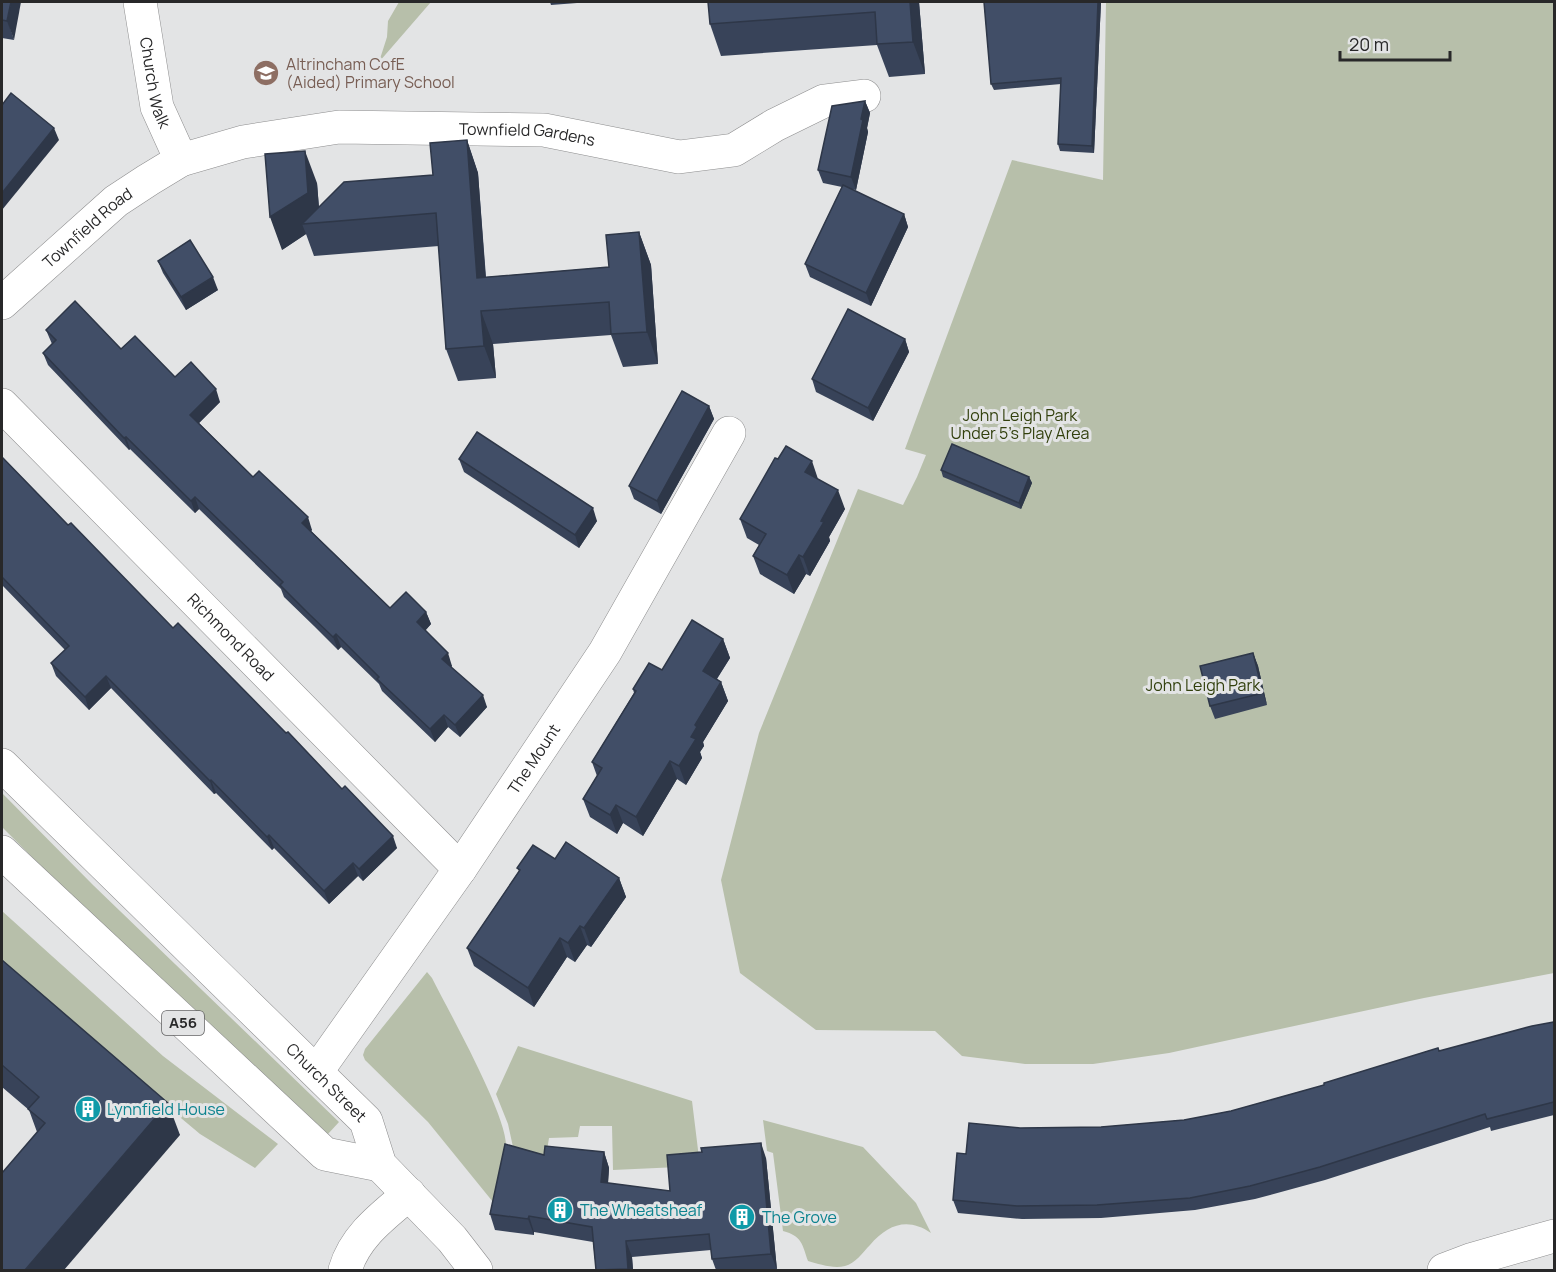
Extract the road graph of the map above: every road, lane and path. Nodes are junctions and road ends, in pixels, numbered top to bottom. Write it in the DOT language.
graph roads {
  1 [pos="140,2"];
  2 [pos="864,96"];
  3 [pos="181,160"];
  4 [pos="2,303"];
  5 [pos="2,405"];
  6 [pos="729,433"];
  7 [pos="2,765"];
  8 [pos="2,852"];
  9 [pos="460,869"];
  10 [pos="317,1071"];
  11 [pos="380,1166"];
  12 [pos="409,1194"];
  13 [pos="1554,1236"];
  14 [pos="345,1270"];
  15 [pos="476,1270"];
  16 [pos="1444,1270"];
  1 -- 3 [label="main road, Church Walk"];
  2 -- 3 [label="main road, Townfield Gardens"];
  3 -- 4 [label="main road, Townfield Road"];
  5 -- 9 [label="main road, Richmond Road"];
  6 -- 9 [label="main road, The Mount"];
  7 -- 10 [label="main road, Church Street"];
  8 -- 11 [label="main road, A56"];
  9 -- 10 [label="main road, The Mount"];
  10 -- 11 [label="main road, Church Street"];
  11 -- 12 [label="main road"];
  12 -- 14 [label="main road"];
  12 -- 15 [label="main road"];
  13 -- 16 [label="main road"];
}
